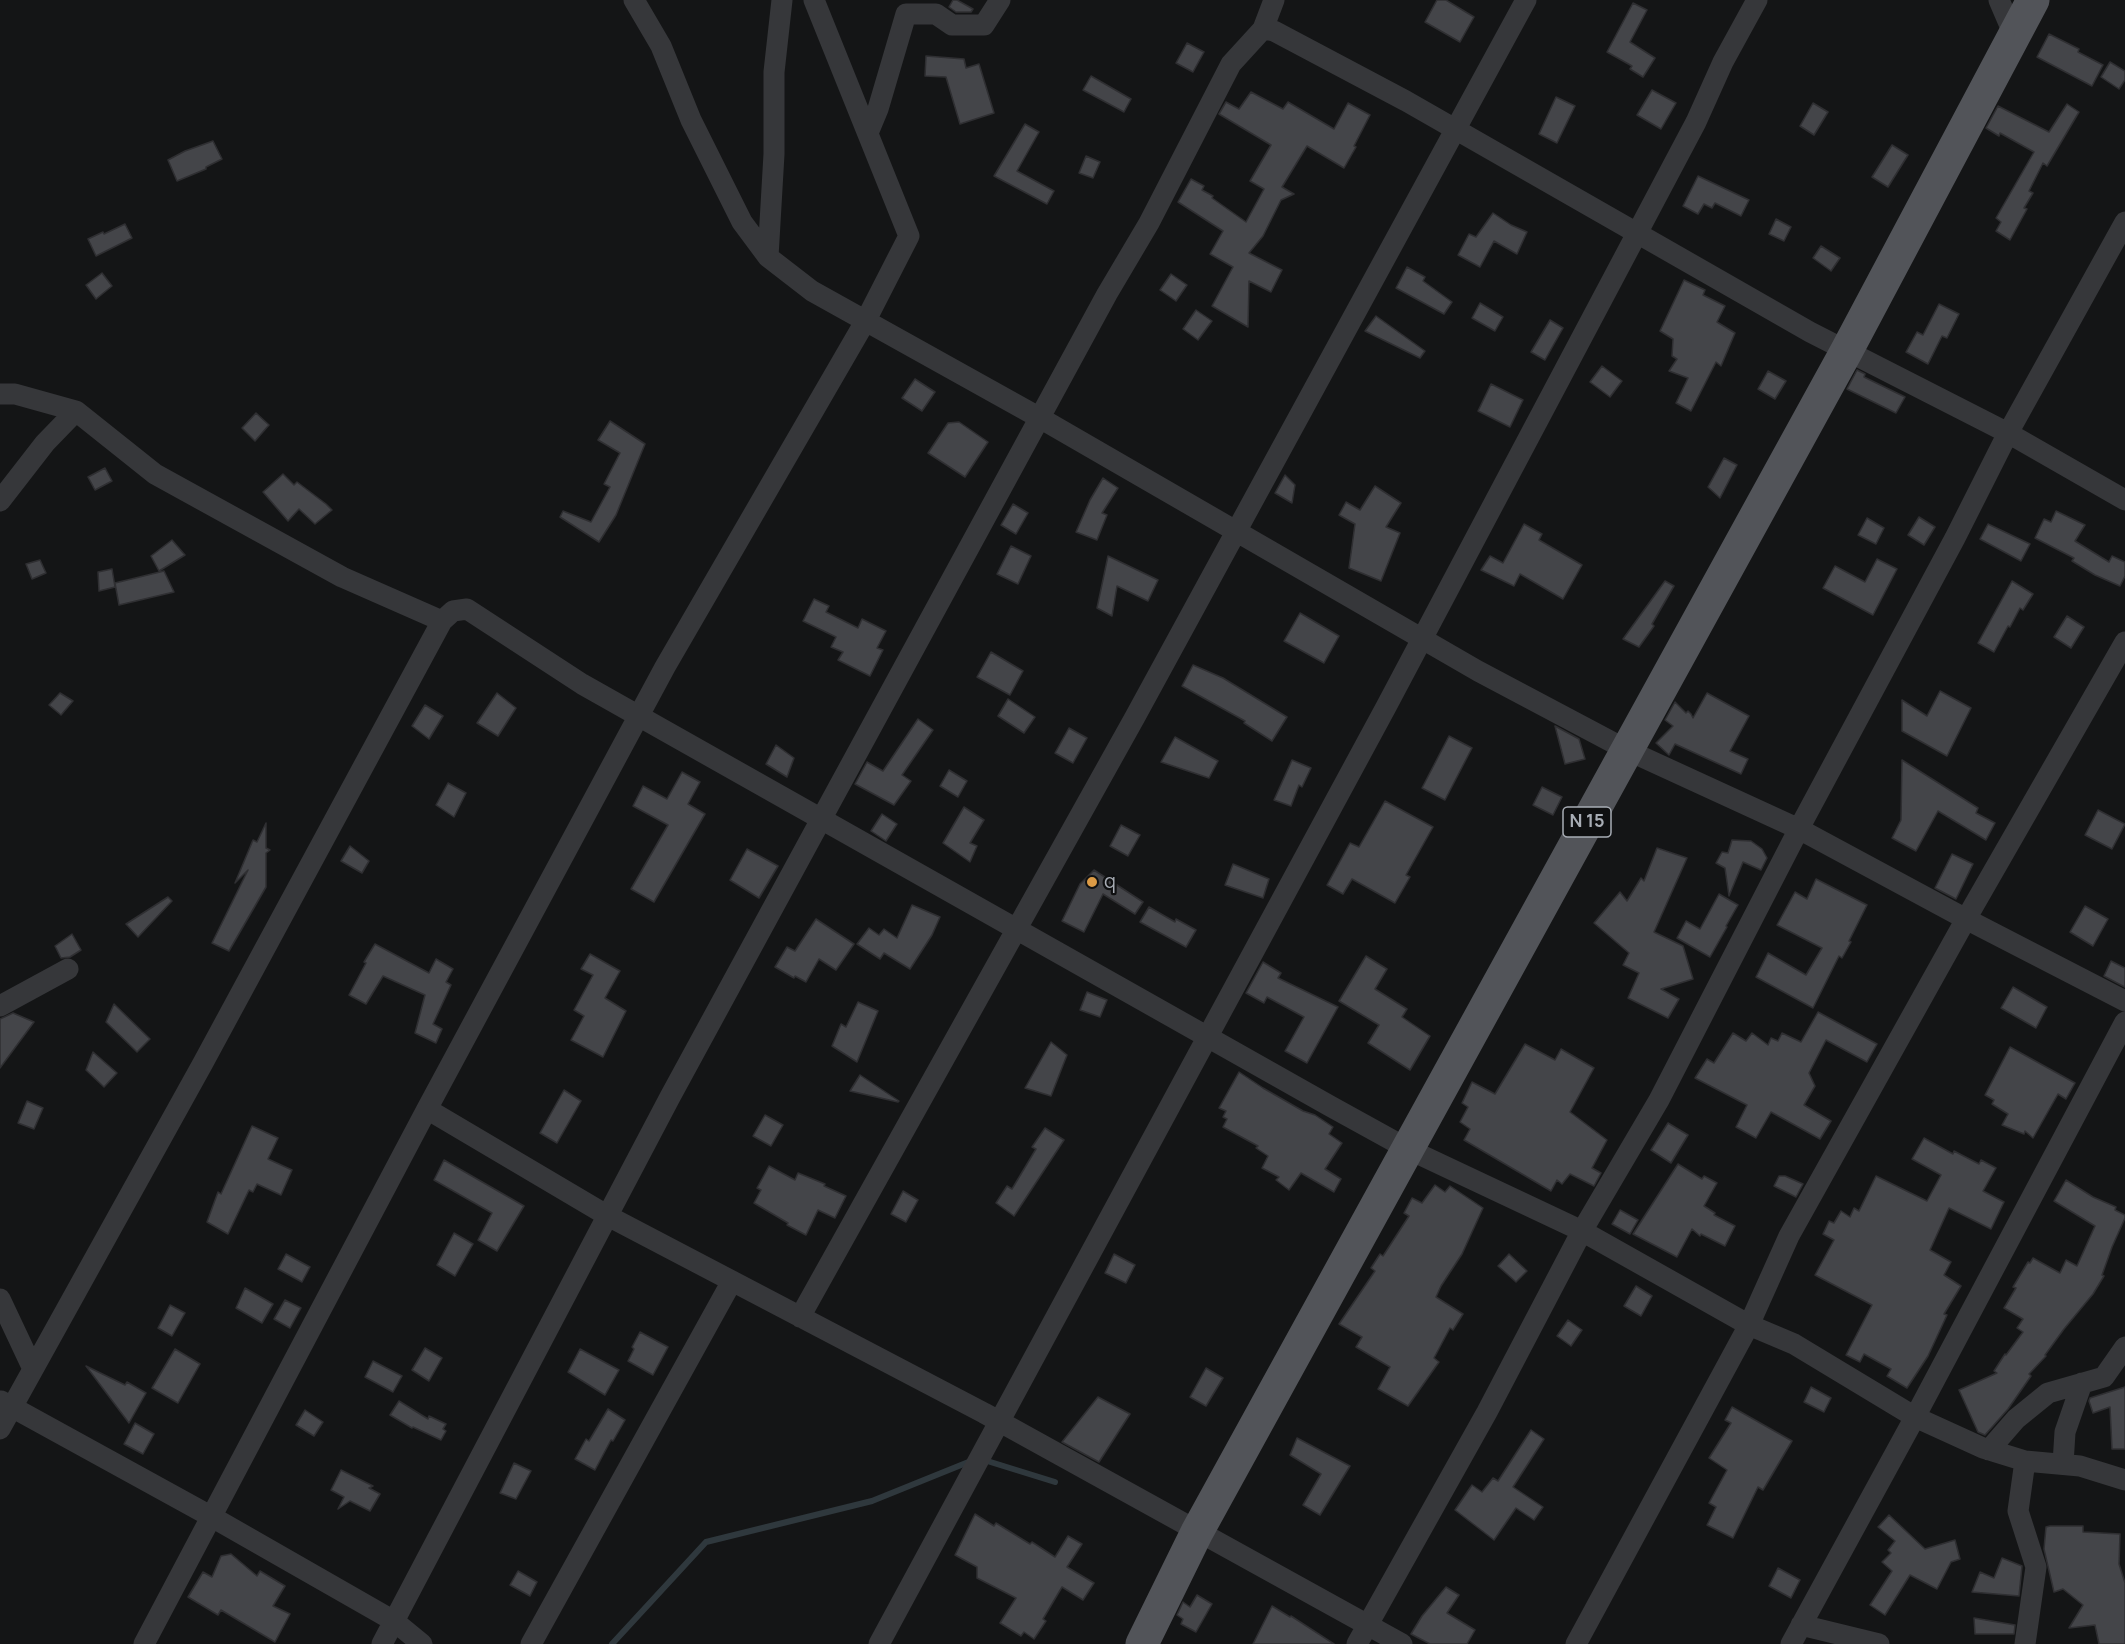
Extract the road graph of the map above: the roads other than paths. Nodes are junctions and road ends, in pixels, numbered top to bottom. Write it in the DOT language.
graph roads {
  1 [pos="634,0"];
  2 [pos="782,0"];
  3 [pos="814,0"];
  4 [pos="1000,0"];
  5 [pos="1274,0"];
  6 [pos="1526,0"];
  7 [pos="1757,0"];
  8 [pos="1999,0"];
  9 [pos="2033,0"];
  10 [pos="1263,29"];
  11 [pos="2014,35"];
  12 [pos="1455,130"];
  13 [pos="868,133"];
  14 [pos="2125,222"];
  15 [pos="1636,233"];
  16 [pos="768,257"];
  17 [pos="866,320"];
  18 [pos="1846,352"];
  19 [pos="0,394"];
  20 [pos="76,411"];
  21 [pos="1040,418"];
  22 [pos="2008,433"];
  23 [pos="2125,500"];
  24 [pos="0,501"];
  25 [pos="1236,531"];
  26 [pos="442,621"];
  27 [pos="1422,637"];
  28 [pos="2125,642"];
  29 [pos="639,716"];
  30 [pos="1627,750"];
  31 [pos="821,819"];
  32 [pos="1799,829"];
  33 [pos="1966,919"];
  34 [pos="1016,929"];
  35 [pos="68,969"];
  36 [pos="2125,1001"];
  37 [pos="0,1006"];
  38 [pos="2125,1022"];
  39 [pos="1207,1037"];
  40 [pos="427,1109"];
  41 [pos="1408,1149"];
  42 [pos="608,1216"];
  43 [pos="1582,1231"];
  44 [pos="732,1281"];
  45 [pos="0,1299"];
  46 [pos="800,1317"];
  47 [pos="1749,1325"];
  48 [pos="2125,1347"];
  49 [pos="33,1369"];
  50 [pos="2082,1383"];
  51 [pos="6,1404"];
  52 [pos="1916,1417"];
  53 [pos="999,1422"];
  54 [pos="0,1429"];
  55 [pos="1989,1450"];
  56 [pos="2025,1461"];
  57 [pos="2063,1464"];
  58 [pos="2125,1480"];
  59 [pos="212,1517"];
  60 [pos="1197,1532"];
  61 [pos="394,1621"];
  62 [pos="1367,1623"];
  63 [pos="1801,1625"];
  64 [pos="2019,1641"];
  65 [pos="144,1644"];
  66 [pos="382,1644"];
  67 [pos="422,1644"];
  68 [pos="531,1644"];
  69 [pos="879,1644"];
  70 [pos="1142,1644"];
  71 [pos="1357,1644"];
  72 [pos="1402,1644"];
  73 [pos="1576,1644"];
  74 [pos="1791,1644"];
  75 [pos="1879,1644"];
  1 -- 16 [label="street"];
  2 -- 16 [label="street"];
  3 -- 13 [label="street"];
  4 -- 13 [label="street"];
  5 -- 10 [label="street"];
  6 -- 12 [label="street"];
  7 -- 15 [label="street"];
  8 -- 11 [label="street"];
  9 -- 11 [label="main road, N 15"];
  10 -- 12 [label="street"];
  10 -- 21 [label="street"];
  11 -- 18 [label="main road, N 15"];
  12 -- 15 [label="street"];
  12 -- 25 [label="street"];
  13 -- 17 [label="street"];
  14 -- 22 [label="street"];
  15 -- 18 [label="street"];
  15 -- 27 [label="street"];
  16 -- 17 [label="street"];
  17 -- 21 [label="street"];
  17 -- 29 [label="street"];
  18 -- 22 [label="street"];
  18 -- 30 [label="main road, N 15"];
  19 -- 20 [label="street"];
  20 -- 24 [label="street"];
  20 -- 26 [label="street"];
  21 -- 25 [label="street"];
  21 -- 31 [label="street"];
  22 -- 23 [label="street"];
  22 -- 32 [label="street"];
  25 -- 27 [label="street"];
  25 -- 34 [label="street"];
  26 -- 29 [label="street"];
  26 -- 49 [label="street"];
  27 -- 30 [label="street"];
  27 -- 39 [label="street"];
  28 -- 33 [label="street"];
  29 -- 31 [label="street"];
  29 -- 40 [label="street"];
  30 -- 32 [label="street"];
  30 -- 41 [label="main road, N 15"];
  31 -- 34 [label="street"];
  31 -- 42 [label="street"];
  32 -- 33 [label="street"];
  32 -- 43 [label="street"];
  33 -- 36 [label="street"];
  33 -- 47 [label="street"];
  34 -- 39 [label="street"];
  34 -- 46 [label="street"];
  35 -- 37 [label="street"];
  38 -- 52 [label="street"];
  39 -- 41 [label="street"];
  39 -- 53 [label="street"];
  40 -- 42 [label="street"];
  40 -- 59 [label="street"];
  41 -- 43 [label="street"];
  41 -- 60 [label="main road, N 15"];
  42 -- 44 [label="street"];
  42 -- 61 [label="street"];
  43 -- 47 [label="street"];
  43 -- 62 [label="street"];
  44 -- 46 [label="street"];
  44 -- 68 [label="street"];
  45 -- 49 [label="street"];
  46 -- 53 [label="street"];
  47 -- 52 [label="street"];
  47 -- 73 [label="street"];
  48 -- 50 [label="street"];
  49 -- 51 [label="street"];
  50 -- 55 [label="street"];
  50 -- 57 [label="street"];
  51 -- 54 [label="street"];
  51 -- 59 [label="street"];
  52 -- 55 [label="street"];
  52 -- 63 [label="street"];
  53 -- 60 [label="street"];
  53 -- 69 [label="street"];
  55 -- 56 [label="street"];
  56 -- 57 [label="street"];
  56 -- 64 [label="street"];
  57 -- 58 [label="street"];
  59 -- 61 [label="street"];
  59 -- 65 [label="street"];
  60 -- 62 [label="street"];
  60 -- 70 [label="main road, N 15"];
  61 -- 66 [label="street"];
  61 -- 67 [label="street"];
  62 -- 71 [label="street"];
  62 -- 72 [label="street"];
  63 -- 74 [label="street"];
  63 -- 75 [label="street"];
}
